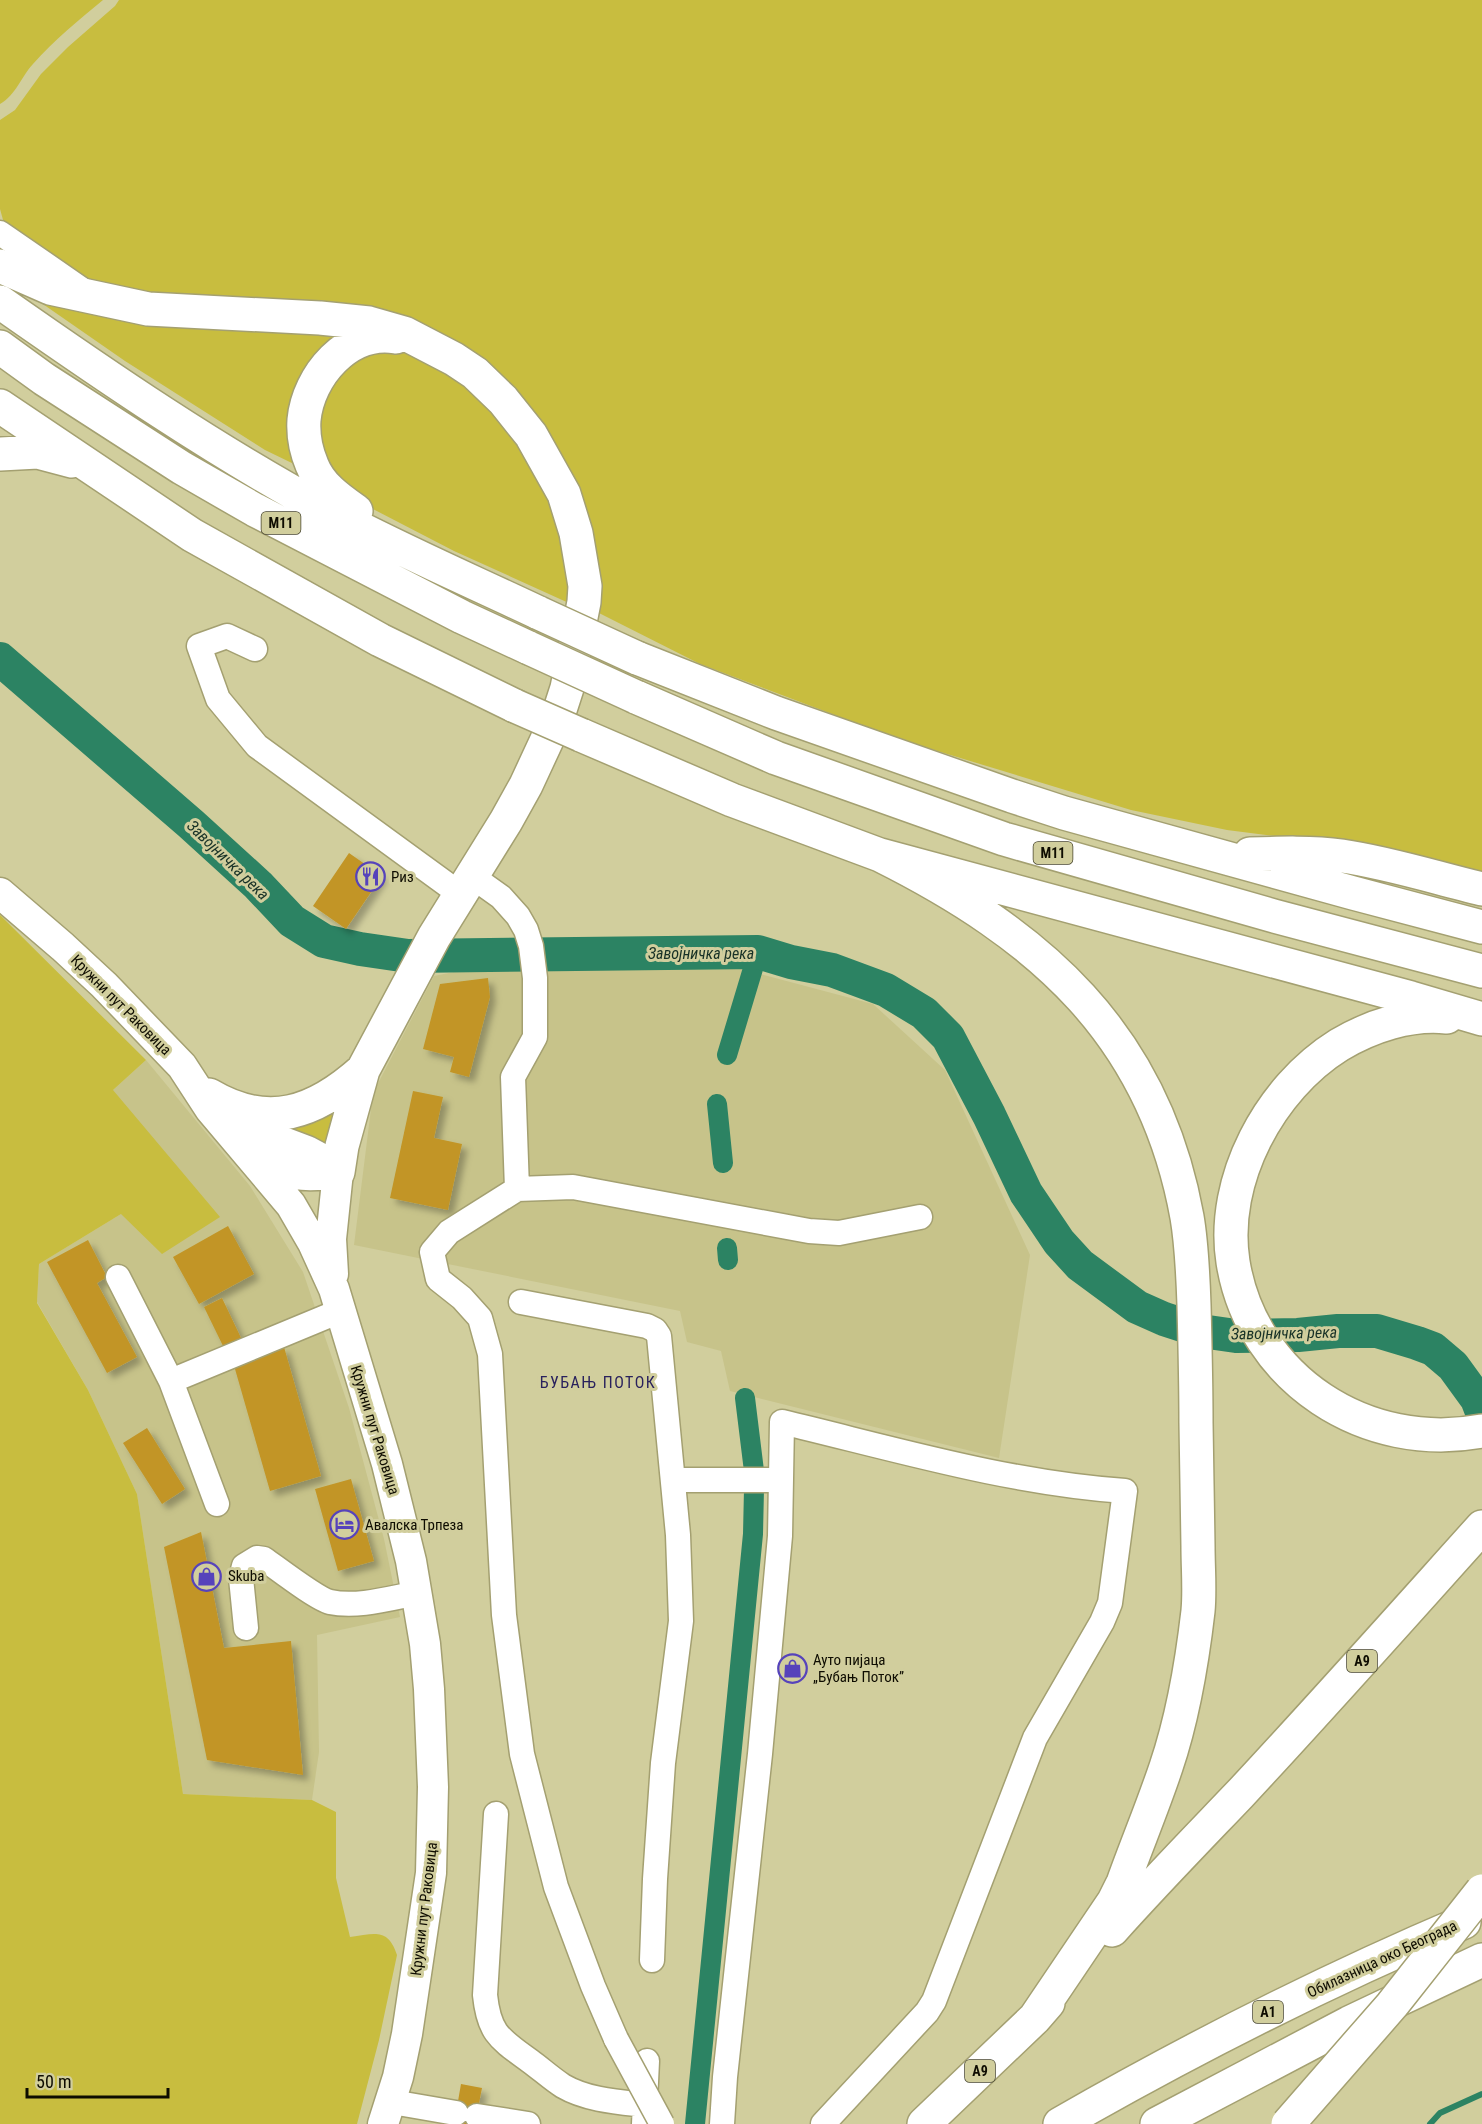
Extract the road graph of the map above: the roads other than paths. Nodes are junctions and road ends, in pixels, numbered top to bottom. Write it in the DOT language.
graph roads {
  1 [pos="0,233"];
  2 [pos="0,266"];
  3 [pos="93,298"];
  4 [pos="0,302"];
  5 [pos="424,342"];
  6 [pos="0,347"];
  7 [pos="0,406"];
  8 [pos="0,454"];
  9 [pos="96,471"];
  10 [pos="409,552"];
  11 [pos="255,650"];
  12 [pos="880,855"];
  13 [pos="1215,855"];
  14 [pos="467,885"];
  15 [pos="1482,889"];
  16 [pos="0,892"];
  17 [pos="1482,927"];
  18 [pos="1482,971"];
  19 [pos="1482,1020"];
  20 [pos="182,1066"];
  21 [pos="363,1070"];
  22 [pos="209,1095"];
  23 [pos="250,1155"];
  24 [pos="338,1172"];
  25 [pos="518,1189"];
  26 [pos="920,1217"];
  27 [pos="118,1277"];
  28 [pos="337,1300"];
  29 [pos="521,1302"];
  30 [pos="171,1381"];
  31 [pos="1482,1431"];
  32 [pos="673,1480"];
  33 [pos="780,1480"];
  34 [pos="217,1504"];
  35 [pos="1482,1527"];
  36 [pos="418,1593"];
  37 [pos="246,1628"];
  38 [pos="496,1814"];
  39 [pos="1482,1891"];
  40 [pos="1482,1914"];
  41 [pos="652,1960"];
  42 [pos="1482,1960"];
  43 [pos="1035,2018"];
  44 [pos="647,2061"];
  45 [pos="388,2113"];
  46 [pos="645,2115"];
  47 [pos="480,2118"];
  48 [pos="528,2124"];
  49 [pos="662,2124"];
  50 [pos="722,2124"];
  51 [pos="823,2124"];
  52 [pos="924,2124"];
  53 [pos="1060,2124"];
  54 [pos="1157,2124"];
  55 [pos="1288,2124"];
  1 -- 3 [label="street"];
  2 -- 3 [label="highway"];
  3 -- 5 [label="highway"];
  4 -- 10 [label="highway, M11"];
  5 -- 10 [label="highway"];
  5 -- 14 [label="highway"];
  6 -- 18 [label="highway, M11, bridge"];
  7 -- 9 [label="highway"];
  8 -- 9 [label="highway"];
  9 -- 12 [label="highway, bridge"];
  10 -- 13 [label="highway, M11, bridge"];
  11 -- 14 [label="street"];
  12 -- 19 [label="highway"];
  12 -- 43 [label="highway"];
  13 -- 15 [label="highway"];
  13 -- 17 [label="highway, M11"];
  14 -- 21 [label="highway"];
  14 -- 25 [label="street"];
  16 -- 20 [label="main road, Кружни пут Раковица"];
  19 -- 31 [label="highway"];
  20 -- 22 [label="main road"];
  20 -- 23 [label="main road, Кружни пут Раковица"];
  21 -- 22 [label="highway"];
  21 -- 24 [label="highway"];
  22 -- 24 [label="main road"];
  23 -- 24 [label="main road"];
  23 -- 28 [label="main road, Кружни пут Раковица"];
  24 -- 28 [label="main road"];
  25 -- 26 [label="street"];
  25 -- 49 [label="street, bridge"];
  27 -- 30 [label="street"];
  28 -- 30 [label="street"];
  28 -- 36 [label="main road, Кружни пут Раковица"];
  29 -- 32 [label="street"];
  30 -- 34 [label="street"];
  32 -- 33 [label="street"];
  32 -- 41 [label="street"];
  33 -- 50 [label="street"];
  33 -- 51 [label="street"];
  35 -- 43 [label="highway, A9"];
  36 -- 37 [label="street"];
  36 -- 45 [label="main road, Кружни пут Раковица"];
  38 -- 46 [label="street"];
  39 -- 55 [label="highway, bridge"];
  40 -- 53 [label="highway, Обилазница око Београда / A1"];
  42 -- 54 [label="highway"];
  43 -- 52 [label="highway, A9"];
  44 -- 46 [label="street"];
  45 -- 47 [label="street"];
  47 -- 48 [label="street"];
}
